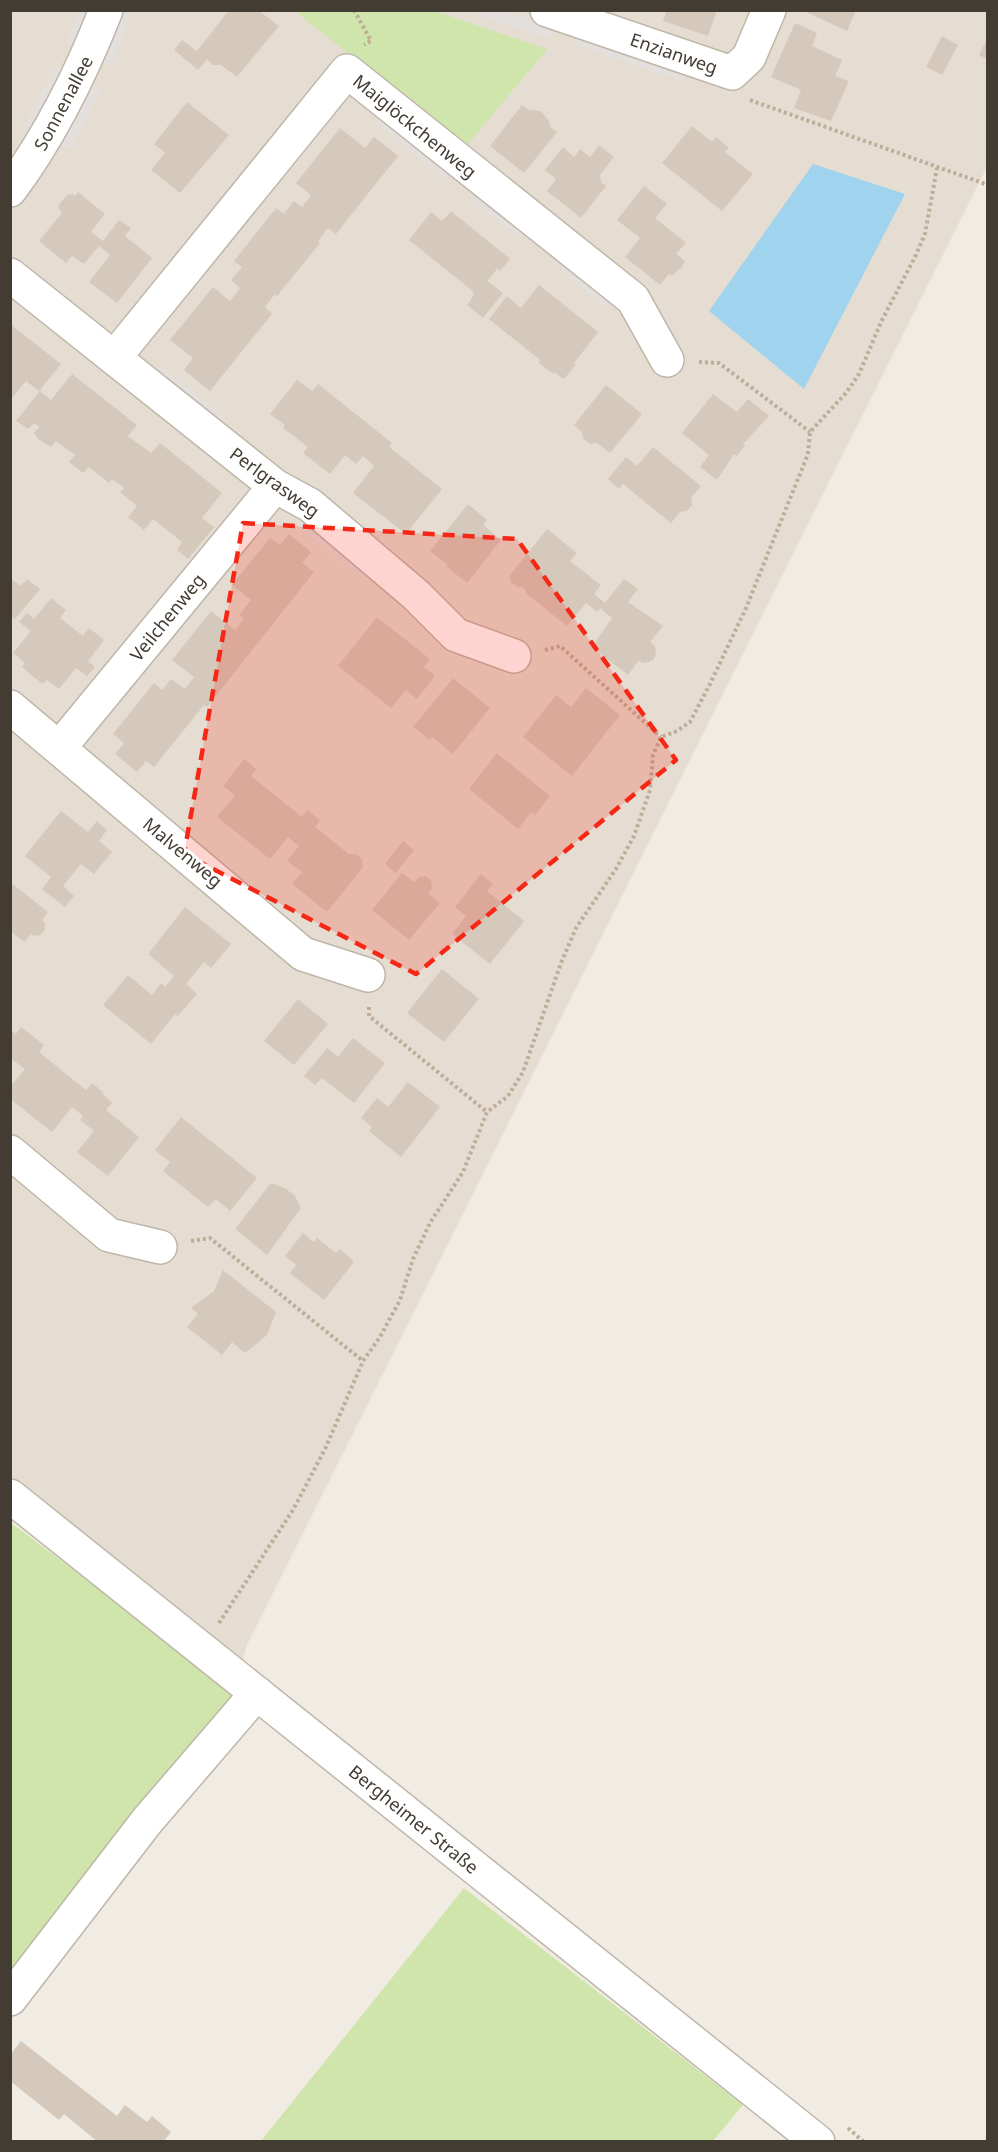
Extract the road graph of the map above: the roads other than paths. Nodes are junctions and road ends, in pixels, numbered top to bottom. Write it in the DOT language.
graph roads {
  1 [pos="106,10"];
  2 [pos="547,10"];
  3 [pos="769,10"];
  4 [pos="10,190"];
  5 [pos="10,275"];
  6 [pos="114,358"];
  7 [pos="667,360"];
  8 [pos="275,486"];
  9 [pos="514,656"];
  10 [pos="10,707"];
  11 [pos="60,747"];
  12 [pos="368,975"];
  13 [pos="10,1152"];
  14 [pos="160,1247"];
  15 [pos="10,1496"];
  16 [pos="257,1693"];
  17 [pos="10,1999"];
  18 [pos="818,2142"];
  1 -- 4 [label="street, Sonnenallee"];
  2 -- 3 [label="street, Enzianweg"];
  5 -- 6 [label="street, Perlgrasweg"];
  6 -- 7 [label="street, Maiglöckchenweg"];
  6 -- 8 [label="street, Perlgrasweg"];
  8 -- 9 [label="street, Perlgrasweg"];
  8 -- 11 [label="street, Veilchenweg"];
  10 -- 11 [label="street, Malvenweg"];
  11 -- 12 [label="street, Malvenweg"];
  13 -- 14 [label="street"];
  15 -- 16 [label="street, Bergheimer Straße"];
  16 -- 17 [label="street"];
  16 -- 18 [label="street, Bergheimer Straße"];
}
